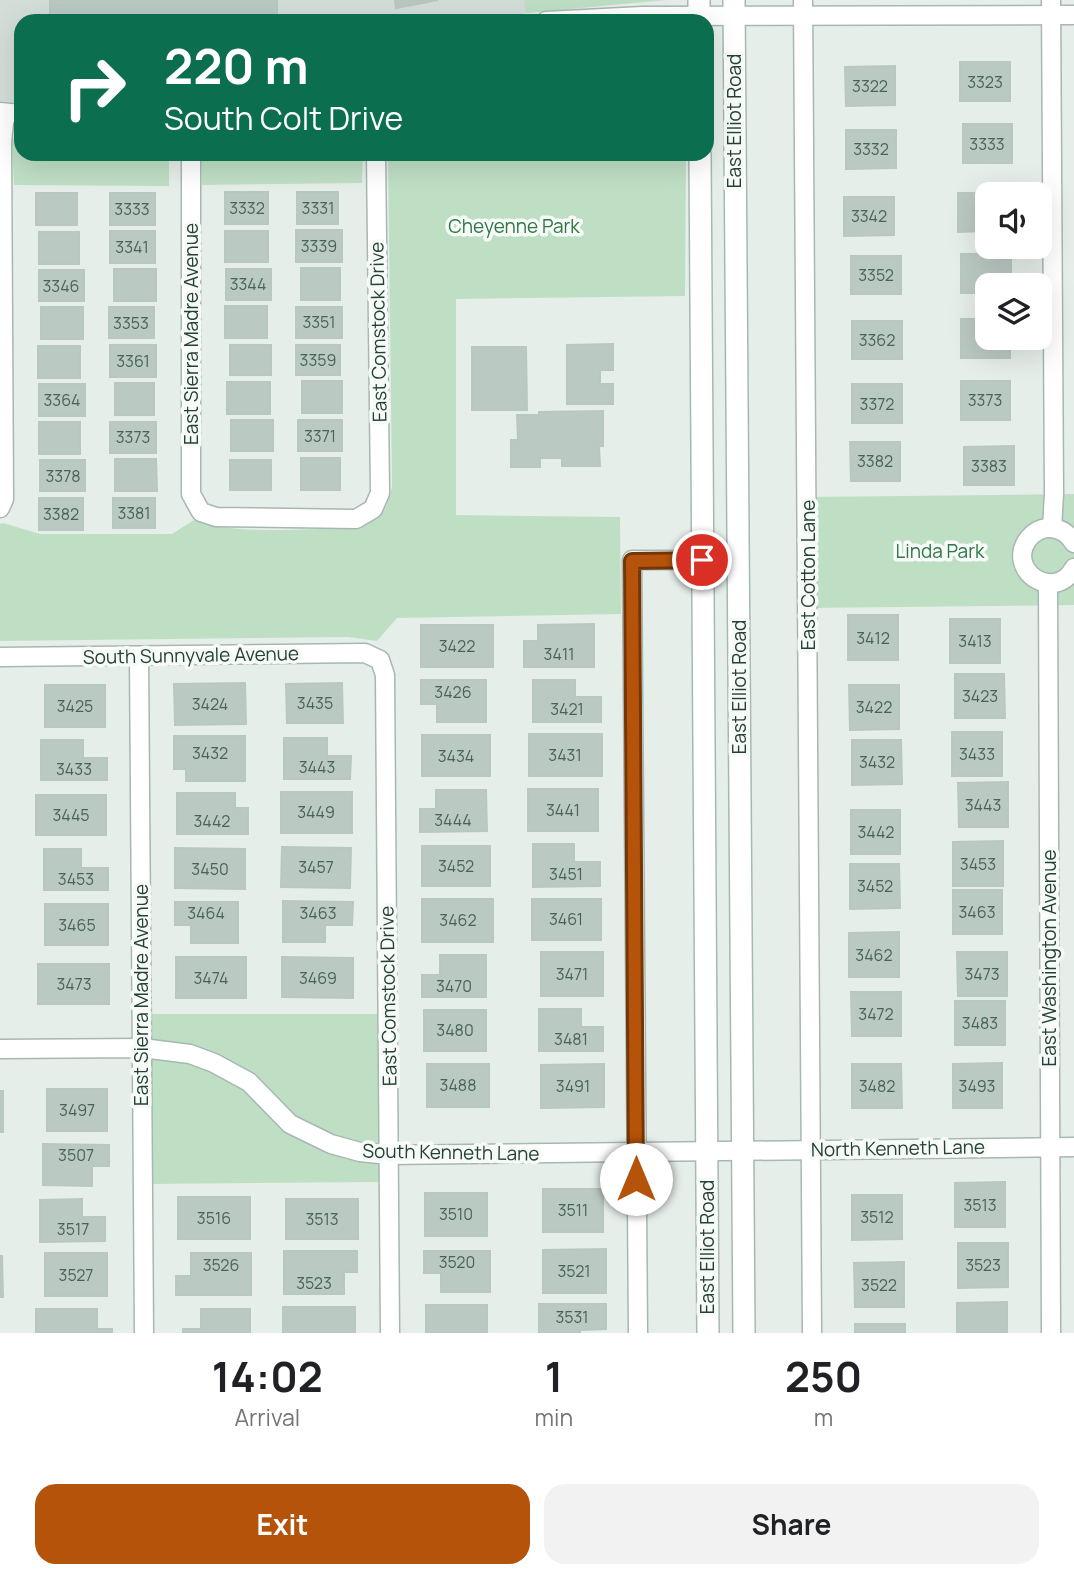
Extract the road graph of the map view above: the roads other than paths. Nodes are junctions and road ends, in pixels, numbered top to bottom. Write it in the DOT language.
graph roads {
  1 [pos="734,8"];
  2 [pos="803,8"];
  3 [pos="1051,8"];
  4 [pos="699,12"];
  5 [pos="660,14"];
  6 [pos="1074,15"];
  7 [pos="9,113"];
  8 [pos="191,161"];
  9 [pos="376,161"];
  10 [pos="700,161"];
  11 [pos="0,508"];
  12 [pos="373,509"];
  13 [pos="1052,528"];
  14 [pos="1074,543"];
  15 [pos="702,560"];
  16 [pos="1074,568"];
  17 [pos="1048,583"];
  18 [pos="139,656"];
  19 [pos="0,657"];
  20 [pos="380,660"];
  21 [pos="142,1048"];
  22 [pos="0,1049"];
  23 [pos="1050,1147"];
  24 [pos="1074,1147"];
  25 [pos="812,1149"];
  26 [pos="724,1151"];
  27 [pos="636,1153"];
  28 [pos="389,1155"];
  29 [pos="144,1333"];
  30 [pos="390,1333"];
  31 [pos="638,1333"];
  32 [pos="708,1333"];
  33 [pos="744,1333"];
  34 [pos="812,1333"];
  35 [pos="1051,1333"];
  1 -- 2 [label="street"];
  1 -- 4 [label="street"];
  1 -- 26 [label="main road, East Elliot Road"];
  2 -- 3 [label="street"];
  2 -- 25 [label="street, East Cotton Lane"];
  3 -- 6 [label="street"];
  3 -- 13 [label="street"];
  4 -- 5 [label="street"];
  7 -- 11 [label="street"];
  8 -- 12 [label="street, East Sierra Madre Avenue"];
  9 -- 12 [label="street, East Comstock Drive"];
  10 -- 15 [label="main road, East Elliot Road"];
  13 -- 14 [label="street"];
  13 -- 17 [label="street"];
  15 -- 26 [label="main road, East Elliot Road"];
  15 -- 27 [label="street"];
  16 -- 17 [label="street"];
  17 -- 23 [label="street, East Washington Avenue"];
  18 -- 19 [label="street, South Sunnyvale Avenue"];
  18 -- 20 [label="street, South Sunnyvale Avenue"];
  18 -- 21 [label="street, East Sierra Madre Avenue"];
  20 -- 28 [label="street, East Comstock Drive"];
  21 -- 22 [label="street, South Kenneth Lane"];
  21 -- 28 [label="street, South Kenneth Lane"];
  21 -- 29 [label="street, East Sierra Madre Avenue"];
  23 -- 24 [label="street, North Kenneth Lane"];
  23 -- 25 [label="street, North Kenneth Lane"];
  23 -- 35 [label="street, East Washington Avenue"];
  25 -- 26 [label="street, North Kenneth Lane"];
  25 -- 34 [label="street, East Cotton Lane"];
  26 -- 27 [label="street, South Kenneth Lane"];
  26 -- 32 [label="main road, East Elliot Road"];
  26 -- 33 [label="main road, East Elliot Road"];
  27 -- 28 [label="street, South Kenneth Lane"];
  27 -- 31 [label="street"];
  28 -- 30 [label="street, East Comstock Drive"];
}
